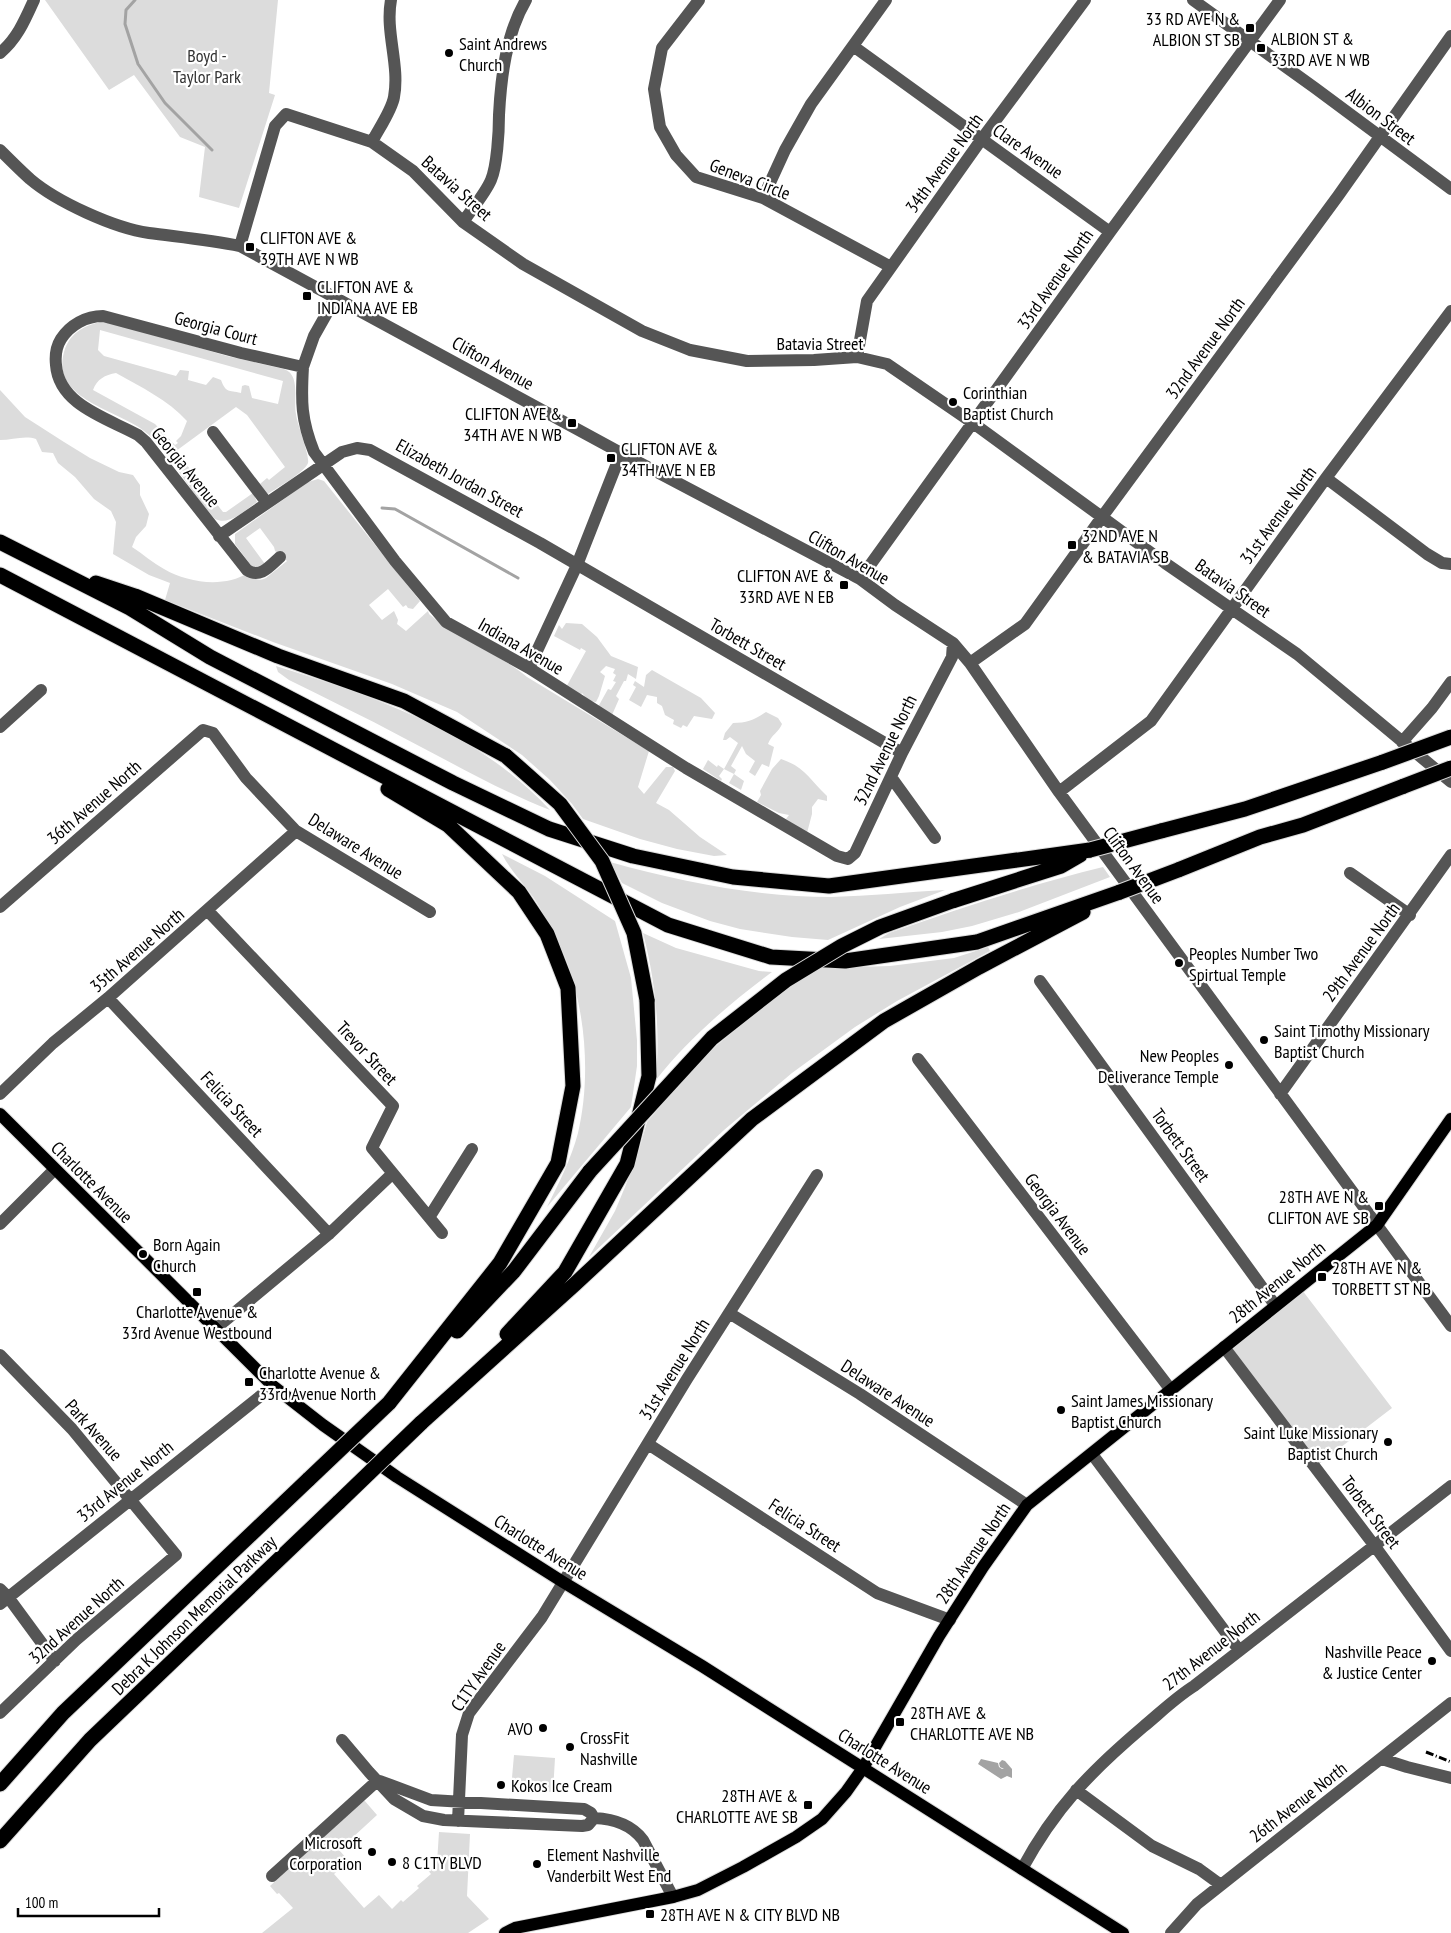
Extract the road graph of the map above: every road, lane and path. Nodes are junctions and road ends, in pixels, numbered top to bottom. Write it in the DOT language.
graph roads {
  1 [pos="34,0"];
  2 [pos="391,0"];
  3 [pos="526,0"];
  4 [pos="699,0"];
  5 [pos="886,0"];
  6 [pos="1085,0"];
  7 [pos="1193,0"];
  8 [pos="1280,0"];
  9 [pos="1451,36"];
  10 [pos="1250,41"];
  11 [pos="853,46"];
  12 [pos="0,53"];
  13 [pos="1379,136"];
  14 [pos="981,140"];
  15 [pos="372,142"];
  16 [pos="0,150"];
  17 [pos="1451,189"];
  18 [pos="763,198"];
  19 [pos="463,222"];
  20 [pos="1110,232"];
  21 [pos="240,246"];
  22 [pos="891,266"];
  23 [pos="336,297"];
  24 [pos="1451,311"];
  25 [pos="57,347"];
  26 [pos="857,357"];
  27 [pos="303,367"];
  28 [pos="973,423"];
  29 [pos="213,432"];
  30 [pos="620,453"];
  31 [pos="323,465"];
  32 [pos="1326,478"];
  33 [pos="267,503"];
  34 [pos="1102,517"];
  35 [pos="219,536"];
  36 [pos="0,542"];
  37 [pos="280,557"];
  38 [pos="39,563"];
  39 [pos="1451,564"];
  40 [pos="577,565"];
  41 [pos="0,575"];
  42 [pos="860,579"];
  43 [pos="1232,608"];
  44 [pos="953,643"];
  45 [pos="970,663"];
  46 [pos="529,668"];
  47 [pos="1451,682"];
  48 [pos="41,690"];
  49 [pos="285,724"];
  50 [pos="0,727"];
  51 [pos="213,733"];
  52 [pos="1451,737"];
  53 [pos="1402,742"];
  54 [pos="902,753"];
  55 [pos="1451,768"];
  56 [pos="891,777"];
  57 [pos="1451,782"];
  58 [pos="1059,792"];
  59 [pos="296,831"];
  60 [pos="935,838"];
  61 [pos="1089,851"];
  62 [pos="1451,855"];
  63 [pos="837,856"];
  64 [pos="1350,873"];
  65 [pos="1120,892"];
  66 [pos="0,907"];
  67 [pos="208,911"];
  68 [pos="430,912"];
  69 [pos="1410,915"];
  70 [pos="1040,981"];
  71 [pos="108,998"];
  72 [pos="918,1059"];
  73 [pos="0,1094"];
  74 [pos="1280,1094"];
  75 [pos="0,1114"];
  76 [pos="1451,1119"];
  77 [pos="472,1149"];
  78 [pos="54,1170"];
  79 [pos="392,1174"];
  80 [pos="817,1175"];
  81 [pos="430,1216"];
  82 [pos="0,1224"];
  83 [pos="1377,1225"];
  84 [pos="442,1233"];
  85 [pos="329,1234"];
  86 [pos="1275,1305"];
  87 [pos="729,1313"];
  88 [pos="1451,1326"];
  89 [pos="215,1329"];
  90 [pos="1224,1347"];
  91 [pos="0,1355"];
  92 [pos="274,1386"];
  93 [pos="1171,1390"];
  94 [pos="389,1403"];
  95 [pos="421,1423"];
  96 [pos="648,1444"];
  97 [pos="1092,1454"];
  98 [pos="1451,1486"];
  99 [pos="131,1498"];
  100 [pos="1026,1505"];
  101 [pos="1374,1545"];
  102 [pos="176,1556"];
  103 [pos="563,1582"];
  104 [pos="3,1597"];
  105 [pos="950,1620"];
  106 [pos="1239,1650"];
  107 [pos="1451,1651"];
  108 [pos="55,1661"];
  109 [pos="1451,1703"];
  110 [pos="0,1713"];
  111 [pos="342,1740"];
  112 [pos="1382,1759"];
  113 [pos="863,1768"];
  114 [pos="1451,1778"];
  115 [pos="377,1781"];
  116 [pos="0,1784"];
  117 [pos="1076,1790"];
  118 [pos="459,1802"];
  119 [pos="594,1818"];
  120 [pos="458,1821"];
  121 [pos="0,1841"];
  122 [pos="1022,1869"];
  123 [pos="272,1876"];
  124 [pos="1221,1885"];
  125 [pos="673,1897"];
  126 [pos="505,1933"];
  127 [pos="1123,1933"];
  128 [pos="1171,1933"];
  1 -- 12 [label="street"];
  2 -- 15 [label="street"];
  3 -- 19 [label="street"];
  4 -- 18 [label="street, Geneva Circle"];
  5 -- 11 [label="street"];
  6 -- 14 [label="street, 34th Avenue North"];
  7 -- 10 [label="street, Albion Street"];
  8 -- 10 [label="street, 33rd Avenue North"];
  9 -- 13 [label="street, 32nd Avenue North"];
  10 -- 13 [label="street, Albion Street"];
  10 -- 20 [label="street, 33rd Avenue North"];
  11 -- 14 [label="street, Clare Avenue"];
  11 -- 18 [label="street"];
  13 -- 17 [label="street, Albion Street"];
  13 -- 34 [label="street, 32nd Avenue North"];
  14 -- 20 [label="street, Clare Avenue"];
  14 -- 22 [label="street, 34th Avenue North"];
  15 -- 19 [label="street, Batavia Street"];
  15 -- 21 [label="street, Batavia Street"];
  16 -- 21 [label="street, Clifton Avenue"];
  18 -- 22 [label="street, Geneva Circle"];
  19 -- 26 [label="street, Batavia Street"];
  20 -- 28 [label="street, 33rd Avenue North"];
  21 -- 23 [label="street, Clifton Avenue"];
  22 -- 26 [label="street, 34th Avenue North"];
  23 -- 27 [label="street"];
  23 -- 30 [label="street, Clifton Avenue"];
  24 -- 32 [label="street, 31st Avenue North"];
  25 -- 27 [label="street, Georgia Court"];
  25 -- 35 [label="street, Georgia Avenue"];
  26 -- 28 [label="street, Batavia Street"];
  27 -- 31 [label="street, Indiana Avenue"];
  28 -- 34 [label="street, Batavia Street"];
  28 -- 42 [label="street, 33rd Avenue North"];
  29 -- 33 [label="street"];
  30 -- 40 [label="street"];
  30 -- 42 [label="street, Clifton Avenue"];
  31 -- 33 [label="street, Elizabeth Jordan Street"];
  31 -- 40 [label="street, Elizabeth Jordan Street"];
  31 -- 46 [label="street, Indiana Avenue"];
  32 -- 39 [label="street"];
  32 -- 43 [label="street, 31st Avenue North"];
  33 -- 35 [label="street, Elizabeth Jordan Street"];
  34 -- 43 [label="street, Batavia Street"];
  34 -- 45 [label="street, 32nd Avenue North"];
  35 -- 37 [label="street, Georgia Avenue"];
  36 -- 38 [label="highway"];
  38 -- 61 [label="highway"];
  38 -- 95 [label="highway, bridge"];
  40 -- 46 [label="street"];
  40 -- 54 [label="street, Torbett Street"];
  41 -- 49 [label="highway"];
  42 -- 44 [label="street, Clifton Avenue"];
  43 -- 53 [label="street, Batavia Street"];
  43 -- 58 [label="street, 31st Avenue North"];
  44 -- 45 [label="street, Clifton Avenue"];
  44 -- 54 [label="street, 32nd Avenue North"];
  45 -- 58 [label="street, Clifton Avenue"];
  46 -- 63 [label="street, Indiana Avenue"];
  47 -- 53 [label="street"];
  48 -- 50 [label="street"];
  49 -- 65 [label="highway"];
  49 -- 94 [label="highway"];
  51 -- 59 [label="street, Delaware Avenue"];
  51 -- 66 [label="street, 36th Avenue North"];
  52 -- 61 [label="highway, bridge"];
  53 -- 57 [label="street, Batavia Street"];
  54 -- 56 [label="street, 32nd Avenue North"];
  55 -- 65 [label="highway, bridge"];
  56 -- 60 [label="street"];
  56 -- 63 [label="street, 32nd Avenue North"];
  58 -- 74 [label="street, Clifton Avenue"];
  59 -- 67 [label="street, 35th Avenue North"];
  59 -- 68 [label="street, Delaware Avenue"];
  61 -- 94 [label="highway, bridge"];
  62 -- 69 [label="street, 29th Avenue North"];
  64 -- 69 [label="street"];
  65 -- 95 [label="highway"];
  67 -- 71 [label="street, 35th Avenue North"];
  67 -- 79 [label="street, Trevor Street"];
  69 -- 74 [label="street, 29th Avenue North"];
  70 -- 86 [label="street, Torbett Street"];
  71 -- 73 [label="street, 35th Avenue North"];
  71 -- 85 [label="street, Felicia Street"];
  72 -- 93 [label="street, Georgia Avenue"];
  74 -- 83 [label="street, Clifton Avenue"];
  75 -- 78 [label="main road, Charlotte Avenue"];
  76 -- 83 [label="main road, 28th Avenue North"];
  77 -- 81 [label="street"];
  78 -- 82 [label="street"];
  78 -- 89 [label="main road, Charlotte Avenue"];
  79 -- 81 [label="street, Trevor Street"];
  79 -- 85 [label="street"];
  80 -- 87 [label="street, 31st Avenue North"];
  81 -- 84 [label="street, Trevor Street"];
  83 -- 86 [label="main road, 28th Avenue North"];
  83 -- 88 [label="street, Clifton Avenue"];
  85 -- 89 [label="street"];
  86 -- 90 [label="main road, 28th Avenue North"];
  87 -- 96 [label="street, 31st Avenue North"];
  87 -- 100 [label="street, Delaware Avenue"];
  89 -- 92 [label="main road, Charlotte Avenue"];
  90 -- 93 [label="main road, 28th Avenue North"];
  90 -- 101 [label="street, Torbett Street"];
  91 -- 99 [label="street, Park Avenue"];
  92 -- 99 [label="street, 33rd Avenue North"];
  92 -- 103 [label="main road, Charlotte Avenue"];
  93 -- 97 [label="main road, 28th Avenue North"];
  94 -- 116 [label="highway, Debra K Johnson Memorial Parkway, bridge"];
  95 -- 121 [label="highway, Debra K Johnson Memorial Parkway, bridge"];
  96 -- 103 [label="street, 31st Avenue North"];
  96 -- 105 [label="street, Felicia Street"];
  97 -- 100 [label="main road, 28th Avenue North"];
  97 -- 106 [label="street"];
  98 -- 101 [label="street, 27th Avenue North"];
  99 -- 102 [label="street, Park Avenue"];
  99 -- 104 [label="street, 33rd Avenue North"];
  100 -- 105 [label="main road, 28th Avenue North"];
  101 -- 106 [label="street, 27th Avenue North"];
  101 -- 107 [label="street, Torbett Street"];
  102 -- 108 [label="street, 32nd Avenue North"];
  103 -- 113 [label="main road, Charlotte Avenue"];
  103 -- 118 [label="street, C1TY Avenue"];
  104 -- 108 [label="street"];
  105 -- 113 [label="main road, 28th Avenue North"];
  106 -- 117 [label="street, 27th Avenue North"];
  108 -- 110 [label="street, 32nd Avenue North"];
  109 -- 112 [label="street, 26th Avenue North"];
  111 -- 115 [label="street"];
  112 -- 114 [label="street"];
  112 -- 124 [label="street, 26th Avenue North"];
  113 -- 122 [label="main road, Charlotte Avenue"];
  113 -- 125 [label="main road, 28th Avenue North"];
  115 -- 118 [label="street"];
  115 -- 120 [label="street"];
  115 -- 123 [label="street"];
  117 -- 122 [label="street, 27th Avenue North"];
  117 -- 124 [label="street"];
  118 -- 119 [label="street"];
  118 -- 120 [label="street, C1TY Avenue"];
  119 -- 120 [label="street"];
  119 -- 125 [label="street"];
  122 -- 127 [label="main road, Charlotte Avenue"];
  124 -- 128 [label="street, 26th Avenue North"];
  125 -- 126 [label="main road, 28th Avenue North"];
}
